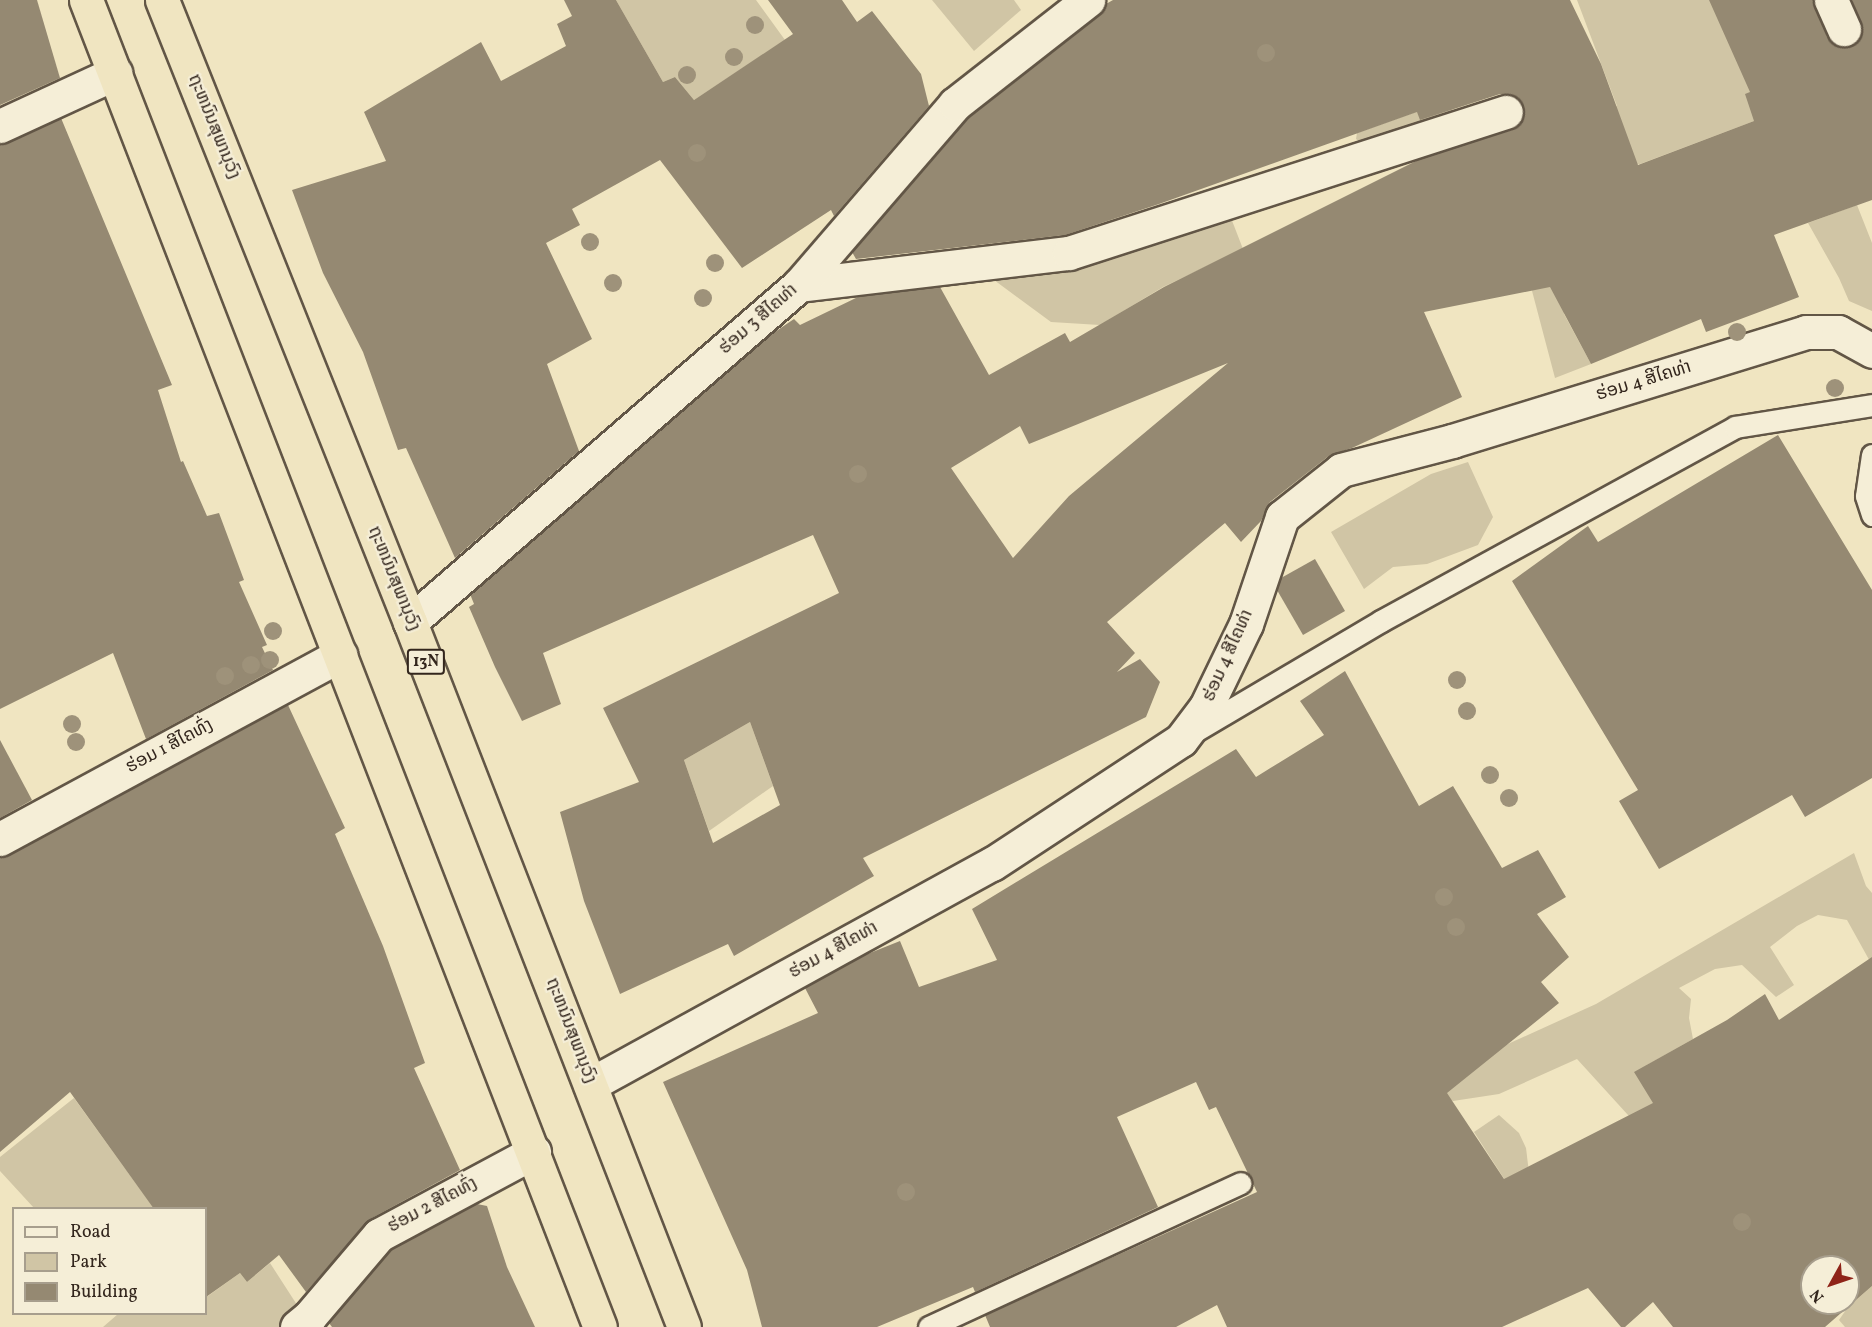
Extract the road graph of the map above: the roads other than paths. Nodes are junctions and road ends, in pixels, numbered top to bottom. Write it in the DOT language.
graph roads {
  1 [pos="86,0"];
  2 [pos="162,0"];
  3 [pos="1088,0"];
  4 [pos="115,73"];
  5 [pos="1506,112"];
  6 [pos="0,126"];
  7 [pos="799,285"];
  8 [pos="1872,351"];
  9 [pos="1872,405"];
  10 [pos="1872,455"];
  11 [pos="1872,515"];
  12 [pos="410,622"];
  13 [pos="340,655"];
  14 [pos="1181,740"];
  15 [pos="0,839"];
  16 [pos="591,1084"];
  17 [pos="534,1152"];
  18 [pos="1240,1183"];
  19 [pos="297,1327"];
  20 [pos="600,1327"];
  21 [pos="684,1327"];
  22 [pos="929,1327"];
  1 -- 4 [label="highway"];
  2 -- 12 [label="highway, ຖະຫນົນສຸພານຸວົງ / 13N"];
  3 -- 7 [label="street, ຮ່ອມ 3 ສີໄຄທ່າ"];
  4 -- 6 [label="street"];
  4 -- 13 [label="highway"];
  5 -- 7 [label="street"];
  7 -- 12 [label="street, ຮ່ອມ 3 ສີໄຄທ່າ"];
  8 -- 14 [label="street, ຮ່ອມ 4 ສີໄຄທ່າ"];
  9 -- 14 [label="lane"];
  10 -- 11 [label="lane"];
  12 -- 16 [label="highway, ຖະຫນົນສຸພານຸວົງ / 13N"];
  13 -- 15 [label="street, ຮ່ອມ 1 ສີໄຄທົ່ງ"];
  13 -- 17 [label="highway"];
  14 -- 16 [label="street, ຮ່ອມ 4 ສີໄຄທ່າ"];
  16 -- 21 [label="highway, ຖະຫນົນສຸພານຸວົງ / 13N"];
  17 -- 19 [label="street, ຮ່ອມ 2 ສີໄຄທົ່ງ"];
  17 -- 20 [label="highway"];
  18 -- 22 [label="lane"];
}
